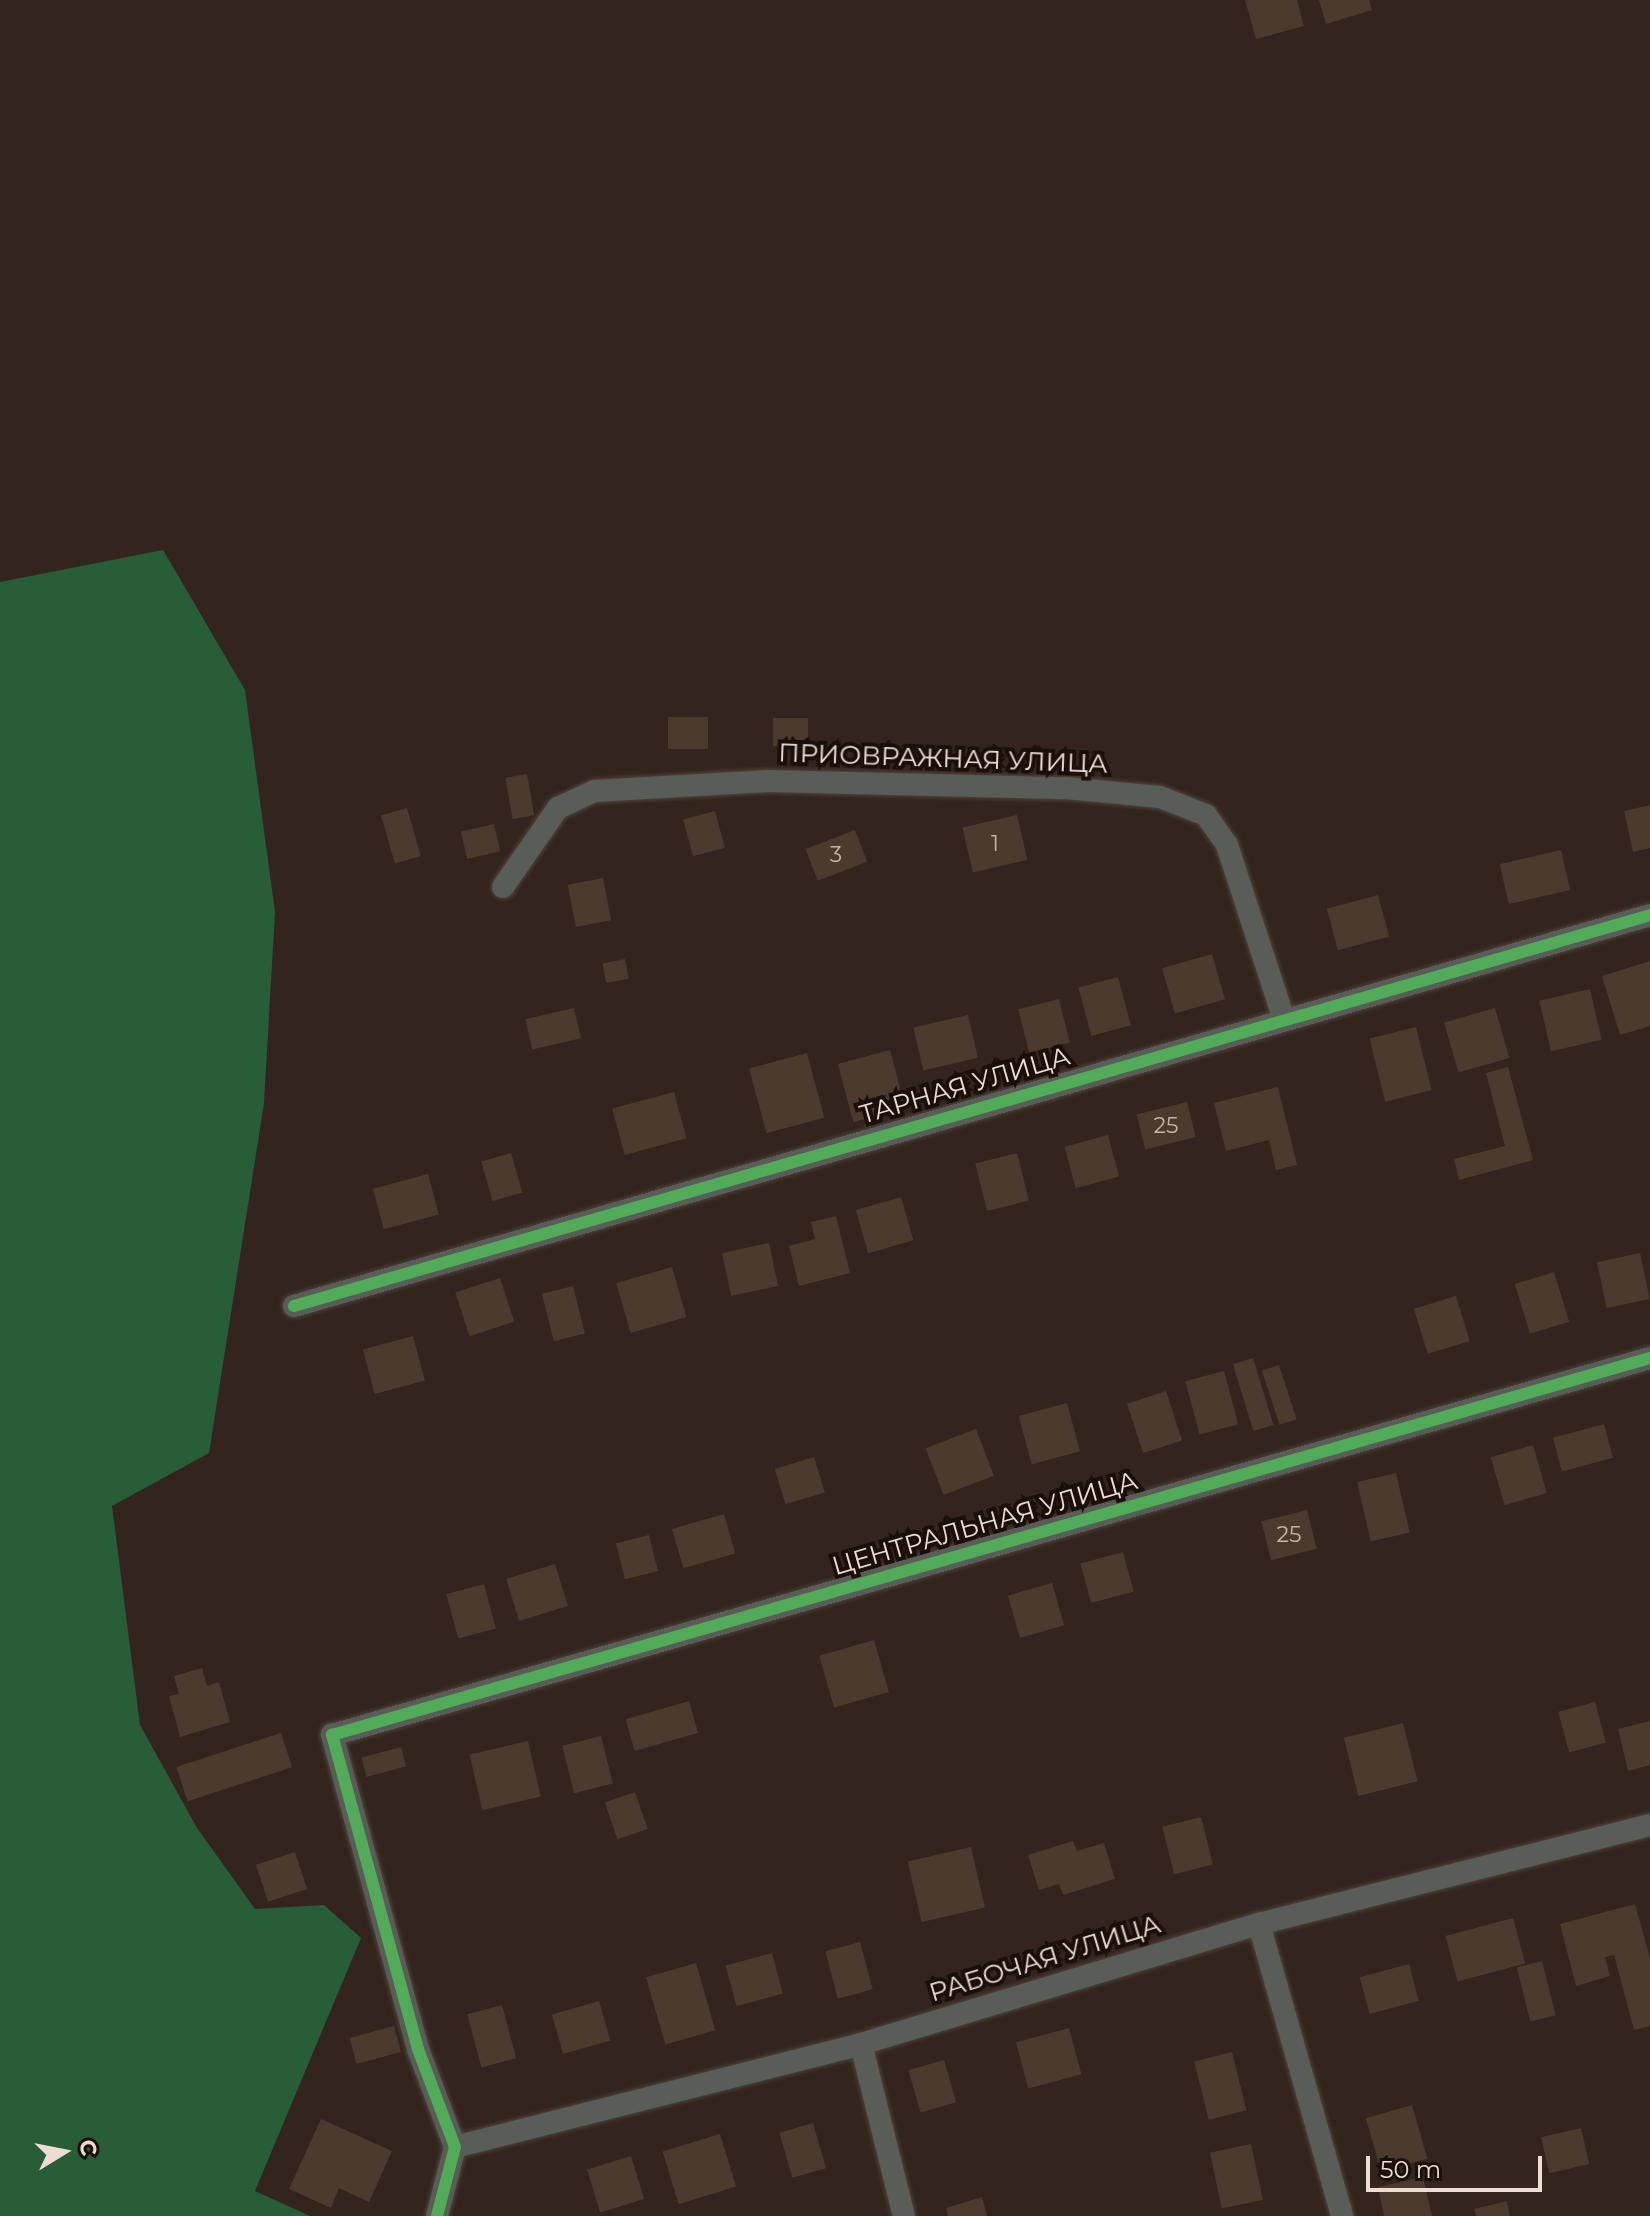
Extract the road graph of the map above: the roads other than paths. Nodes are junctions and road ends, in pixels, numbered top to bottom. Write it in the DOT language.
graph roads {
  1 [pos="503,887"];
  2 [pos="1650,915"];
  3 [pos="1283,1016"];
  4 [pos="294,1306"];
  5 [pos="1650,1358"];
  6 [pos="1650,1825"];
  7 [pos="1259,1924"];
  8 [pos="861,2044"];
  9 [pos="455,2147"];
  10 [pos="437,2216"];
  11 [pos="904,2216"];
  12 [pos="1342,2216"];
  1 -- 3 [label="street, ПРИОВРАЖНАЯ УЛИЦА"];
  2 -- 3 [label="street, ТАРНАЯ УЛИЦА"];
  3 -- 4 [label="street, ТАРНАЯ УЛИЦА"];
  5 -- 9 [label="street, ЦЕНТРАЛЬНАЯ УЛИЦА"];
  6 -- 7 [label="street, РАБОЧАЯ УЛИЦА"];
  7 -- 8 [label="street, РАБОЧАЯ УЛИЦА"];
  7 -- 12 [label="street"];
  8 -- 9 [label="street, РАБОЧАЯ УЛИЦА"];
  8 -- 11 [label="street"];
  9 -- 10 [label="street"];
}
